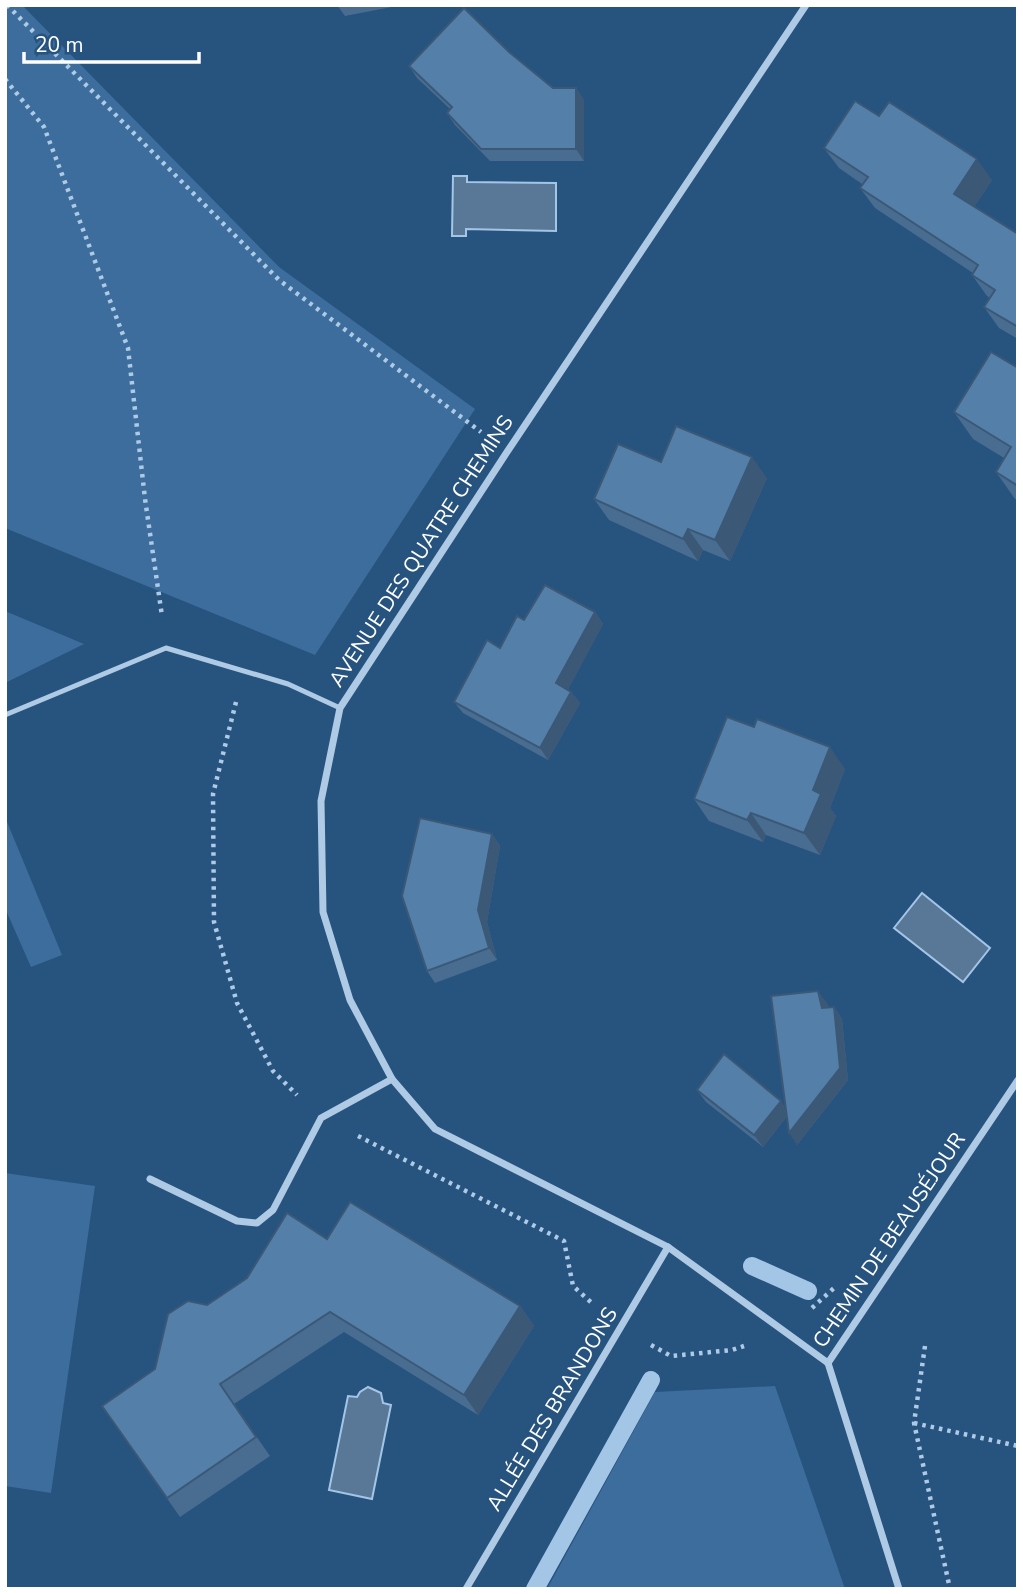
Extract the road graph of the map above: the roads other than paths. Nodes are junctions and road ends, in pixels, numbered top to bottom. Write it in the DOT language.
graph roads {
  1 [pos="806,5"];
  2 [pos="340,708"];
  3 [pos="5,715"];
  4 [pos="393,1079"];
  5 [pos="1018,1080"];
  6 [pos="150,1179"];
  7 [pos="668,1247"];
  8 [pos="828,1363"];
  9 [pos="466,1589"];
  10 [pos="899,1589"];
  1 -- 2 [label="street, AVENUE DES QUATRE CHEMINS"];
  2 -- 3 [label="lane"];
  2 -- 4 [label="street, AVENUE DES QUATRE CHEMINS"];
  4 -- 6 [label="street"];
  4 -- 7 [label="street, AVENUE DES QUATRE CHEMINS"];
  5 -- 8 [label="street, CHEMIN DE BEAUSÉJOUR"];
  7 -- 8 [label="street, AVENUE DES QUATRE CHEMINS"];
  7 -- 9 [label="street, ALLÉE DES BRANDONS"];
  8 -- 10 [label="street, CHEMIN DE BEAUSÉJOUR"];
}
